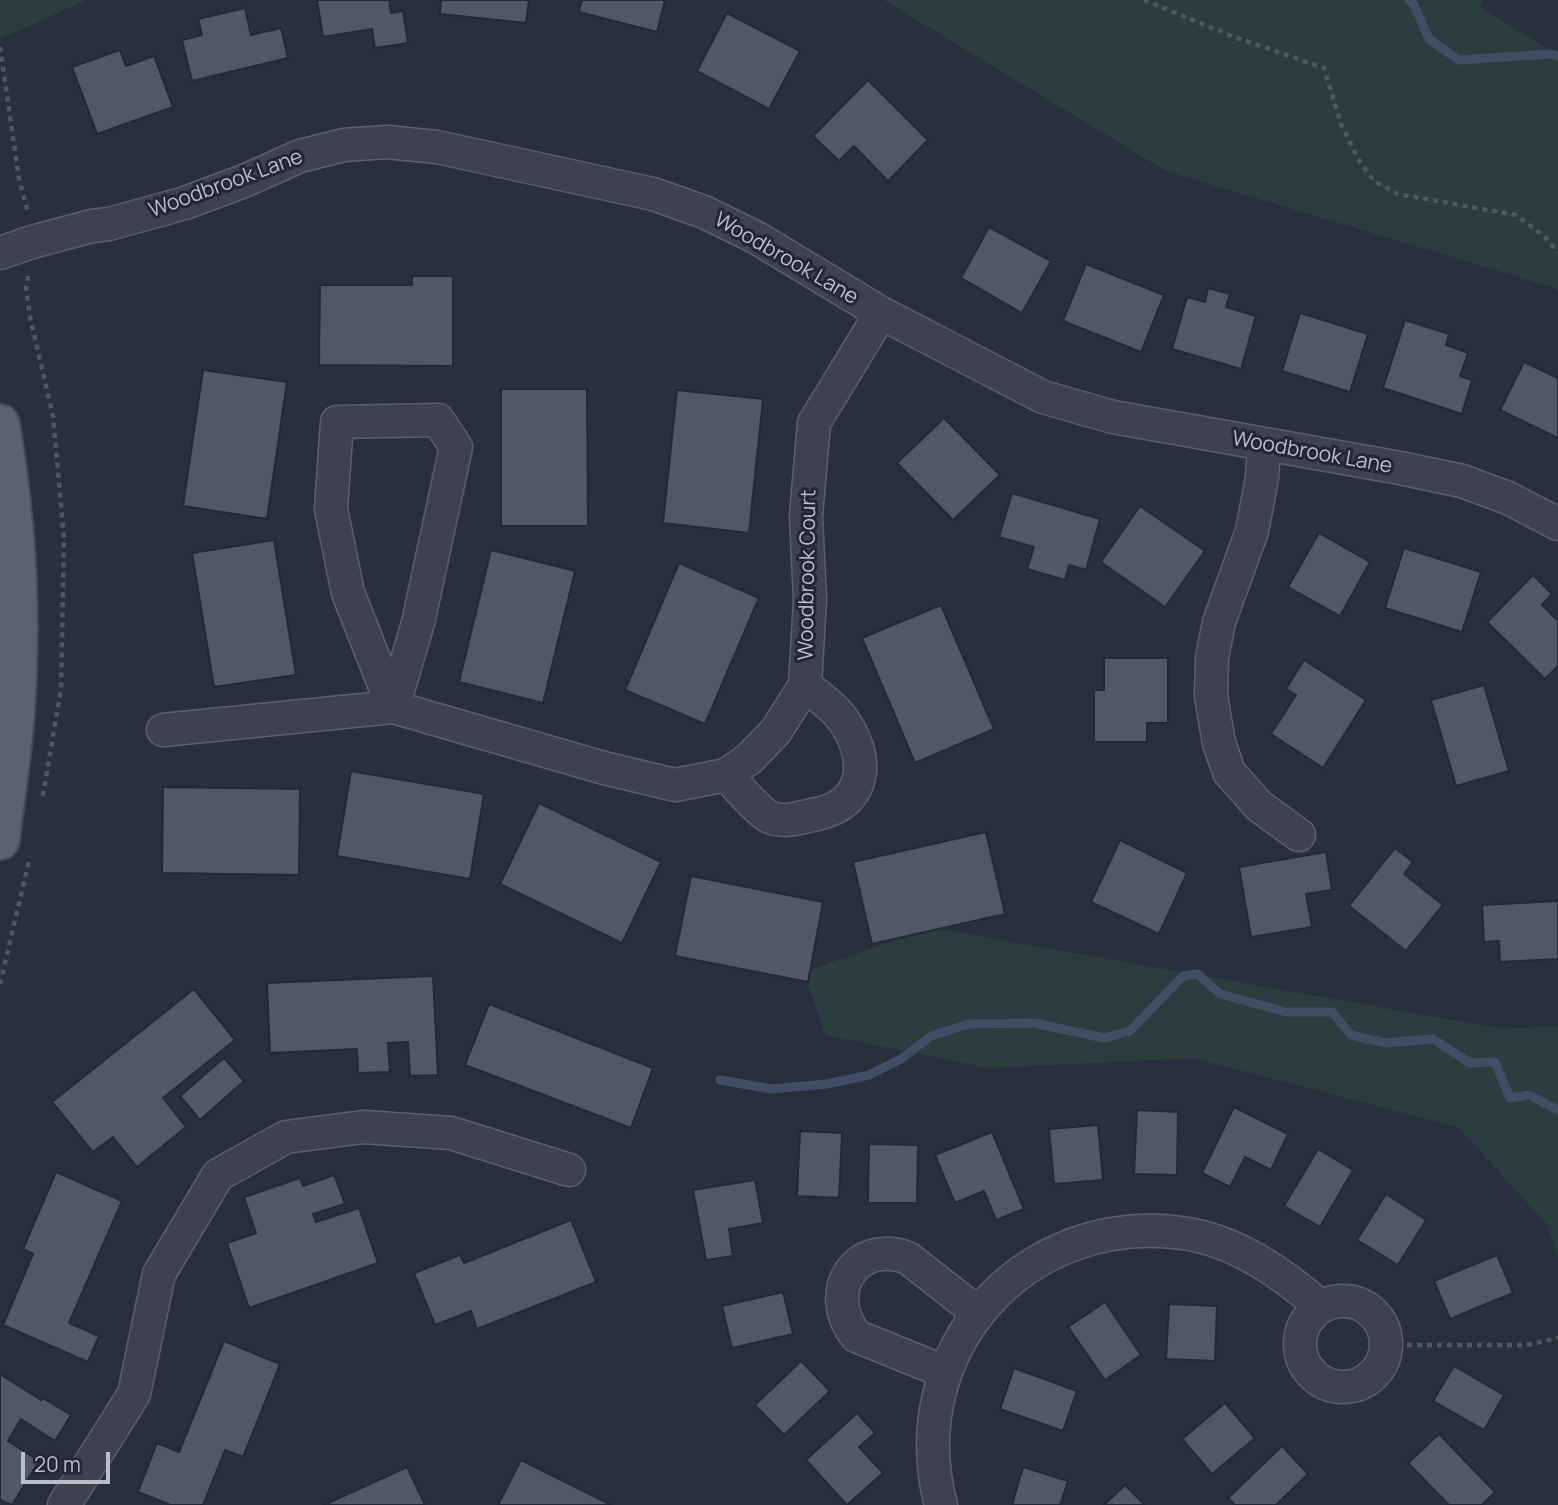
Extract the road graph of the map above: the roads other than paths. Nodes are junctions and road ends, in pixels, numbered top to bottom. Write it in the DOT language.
graph roads {
  1 [pos="7,250"];
  2 [pos="881,313"];
  3 [pos="0,424"];
  4 [pos="1264,445"];
  5 [pos="1558,524"];
  6 [pos="805,685"];
  7 [pos="393,708"];
  8 [pos="163,730"];
  9 [pos="726,775"];
  10 [pos="1299,835"];
  11 [pos="0,840"];
  12 [pos="569,1170"];
  13 [pos="1321,1307"];
  14 [pos="978,1313"];
  15 [pos="945,1372"];
  16 [pos="64,1505"];
  17 [pos="941,1505"];
  1 -- 2 [label="street, Woodbrook Lane"];
  2 -- 4 [label="street, Woodbrook Lane"];
  2 -- 6 [label="street, Woodbrook Court"];
  3 -- 11 [label="main road"];
  4 -- 5 [label="street, Woodbrook Lane"];
  4 -- 10 [label="street"];
  6 -- 9 [label="street, Woodbrook Court"];
  6 -- 9 [label="street"];
  7 -- 7 [label="street"];
  7 -- 8 [label="street, Woodbrook Court"];
  7 -- 9 [label="street, Woodbrook Court"];
  12 -- 16 [label="street"];
  13 -- 13 [label="street"];
  13 -- 14 [label="street"];
  14 -- 15 [label="street"];
  14 -- 15 [label="street"];
  15 -- 17 [label="street"];
}
